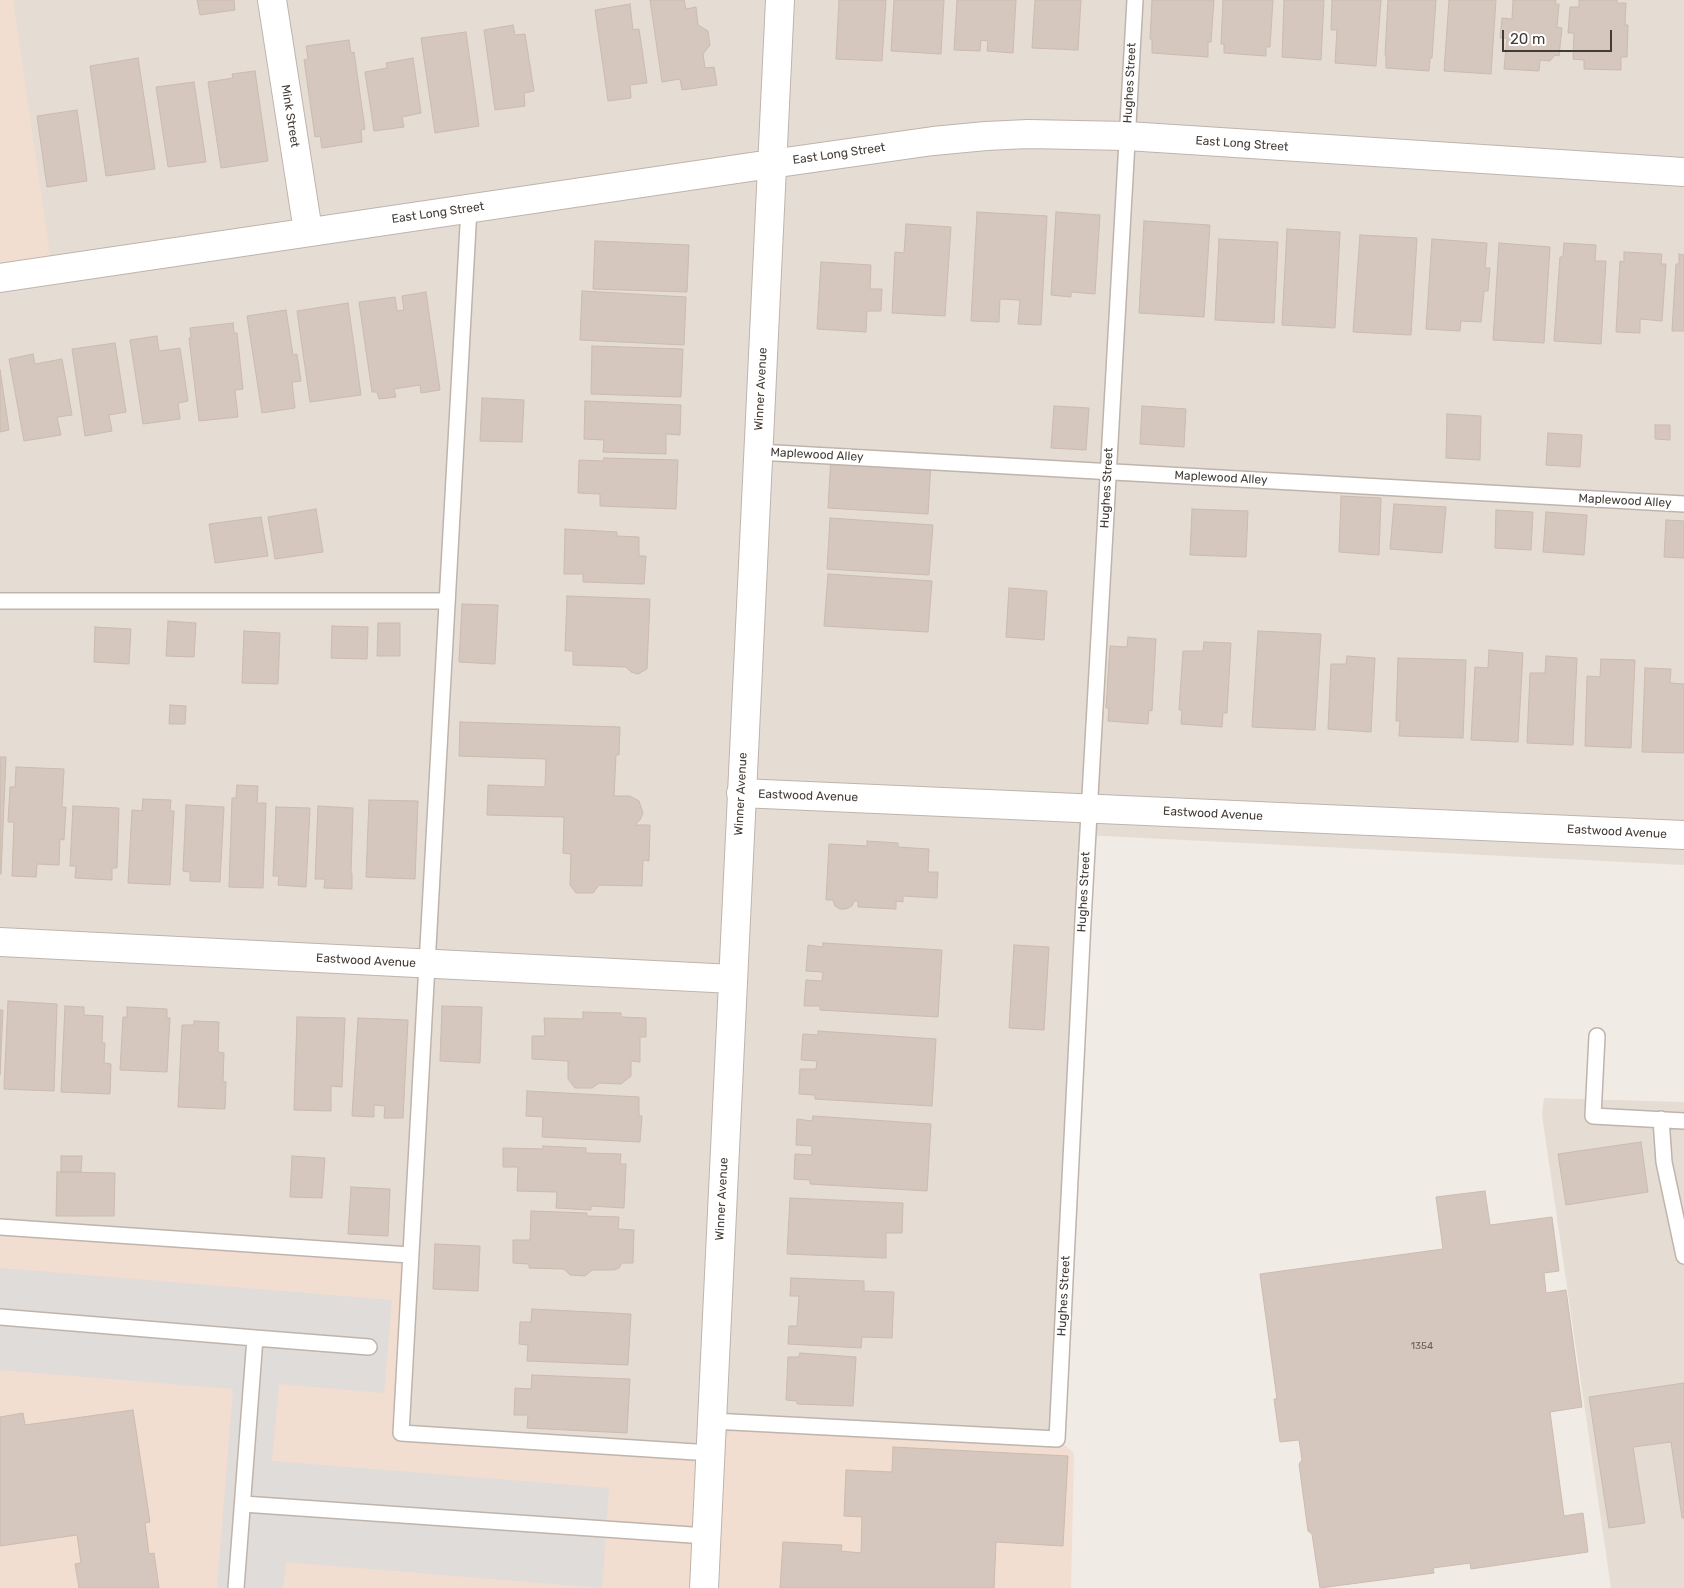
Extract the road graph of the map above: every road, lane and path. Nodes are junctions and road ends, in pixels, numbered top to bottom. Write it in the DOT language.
graph roads {
  1 [pos="272,0"];
  2 [pos="780,0"];
  3 [pos="1135,0"];
  4 [pos="1127,136"];
  5 [pos="772,164"];
  6 [pos="1684,172"];
  7 [pos="469,208"];
  8 [pos="308,231"];
  9 [pos="0,278"];
  10 [pos="758,452"];
  11 [pos="1108,471"];
  12 [pos="1684,504"];
  13 [pos="0,600"];
  14 [pos="447,600"];
  15 [pos="741,793"];
  16 [pos="1089,808"];
  17 [pos="1684,835"];
  18 [pos="0,942"];
  19 [pos="427,964"];
  20 [pos="733,979"];
  21 [pos="1597,1036"];
  22 [pos="1662,1120"];
  23 [pos="1684,1120"];
  24 [pos="0,1228"];
  25 [pos="410,1255"];
  26 [pos="1684,1256"];
  27 [pos="0,1317"];
  28 [pos="255,1338"];
  29 [pos="369,1347"];
  30 [pos="712,1421"];
  31 [pos="711,1453"];
  32 [pos="242,1504"];
  33 [pos="706,1536"];
  34 [pos="236,1588"];
  35 [pos="704,1588"];
  1 -- 8 [label="street, Mink Street"];
  2 -- 5 [label="street, Winner Avenue"];
  3 -- 4 [label="lane, Hughes Street"];
  4 -- 5 [label="street, East Long Street"];
  4 -- 6 [label="street, East Long Street"];
  4 -- 11 [label="lane, Hughes Street"];
  5 -- 7 [label="street, East Long Street"];
  5 -- 10 [label="street, Winner Avenue"];
  7 -- 8 [label="street, East Long Street"];
  7 -- 14 [label="lane"];
  8 -- 9 [label="street, East Long Street"];
  10 -- 11 [label="lane, Maplewood Alley"];
  10 -- 15 [label="street, Winner Avenue"];
  11 -- 12 [label="lane, Maplewood Alley"];
  11 -- 16 [label="lane, Hughes Street"];
  13 -- 14 [label="lane"];
  14 -- 19 [label="lane"];
  15 -- 16 [label="street, Eastwood Avenue"];
  15 -- 20 [label="street, Winner Avenue"];
  16 -- 17 [label="street, Eastwood Avenue"];
  16 -- 30 [label="lane, Hughes Street"];
  18 -- 19 [label="street, Eastwood Avenue"];
  19 -- 20 [label="street, Eastwood Avenue"];
  19 -- 25 [label="lane"];
  20 -- 30 [label="street, Winner Avenue"];
  21 -- 22 [label="lane"];
  22 -- 23 [label="lane"];
  22 -- 26 [label="lane"];
  24 -- 25 [label="lane"];
  25 -- 31 [label="lane"];
  27 -- 28 [label="lane"];
  28 -- 29 [label="lane"];
  28 -- 32 [label="lane"];
  30 -- 31 [label="street, Winner Avenue"];
  31 -- 33 [label="street, Winner Avenue"];
  32 -- 33 [label="lane"];
  32 -- 34 [label="lane"];
  33 -- 35 [label="street, Winner Avenue"];
}
